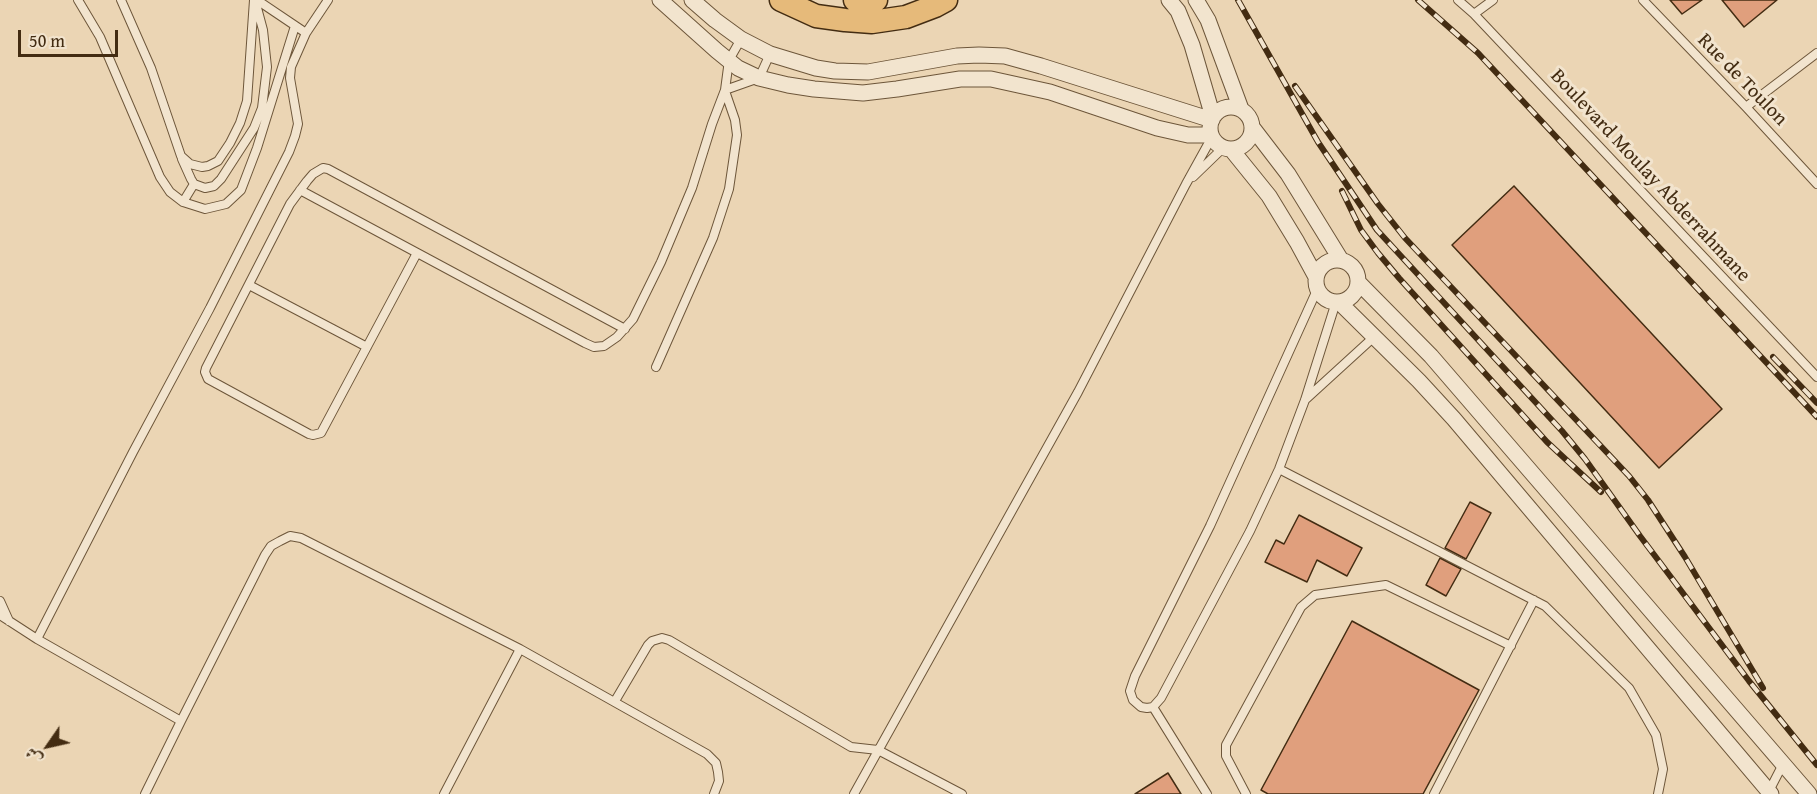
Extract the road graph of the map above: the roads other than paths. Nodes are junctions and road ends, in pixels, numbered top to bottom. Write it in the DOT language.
graph roads {
  1 [pos="78,0"];
  2 [pos="121,0"];
  3 [pos="255,0"];
  4 [pos="660,0"];
  5 [pos="692,0"];
  6 [pos="781,0"];
  7 [pos="855,0"];
  8 [pos="876,0"];
  9 [pos="946,0"];
  10 [pos="1169,0"];
  11 [pos="1196,0"];
  12 [pos="1458,0"];
  13 [pos="1493,0"];
  14 [pos="1642,0"];
  15 [pos="326,1"];
  16 [pos="1474,14"];
  17 [pos="295,26"];
  18 [pos="306,33"];
  19 [pos="741,39"];
  20 [pos="1817,53"];
  21 [pos="770,54"];
  22 [pos="729,60"];
  23 [pos="759,78"];
  24 [pos="725,90"];
  25 [pos="1746,107"];
  26 [pos="1241,110"];
  27 [pos="1252,127"];
  28 [pos="1217,134"];
  29 [pos="178,150"];
  30 [pos="194,184"];
  31 [pos="1186,184"];
  32 [pos="1817,184"];
  33 [pos="300,190"];
  34 [pos="183,202"];
  35 [pos="417,253"];
  36 [pos="1341,260"];
  37 [pos="1358,282"];
  38 [pos="1317,283"];
  39 [pos="249,285"];
  40 [pos="1337,302"];
  41 [pos="625,329"];
  42 [pos="1375,336"];
  43 [pos="367,347"];
  44 [pos="656,366"];
  45 [pos="1817,377"];
  46 [pos="1305,400"];
  47 [pos="1279,469"];
  48 [pos="1534,600"];
  49 [pos="0,601"];
  50 [pos="0,615"];
  51 [pos="10,622"];
  52 [pos="38,639"];
  53 [pos="1511,646"];
  54 [pos="520,649"];
  55 [pos="615,701"];
  56 [pos="1153,707"];
  57 [pos="181,721"];
  58 [pos="878,750"];
  59 [pos="1783,764"];
  60 [pos="1769,793"];
  61 [pos="145,794"];
  62 [pos="444,794"];
  63 [pos="714,794"];
  64 [pos="854,794"];
  65 [pos="962,794"];
  66 [pos="1206,794"];
  67 [pos="1246,794"];
  68 [pos="1434,794"];
  69 [pos="1658,794"];
  70 [pos="1809,794"];
  1 -- 34 [label="lane"];
  2 -- 29 [label="lane"];
  3 -- 17 [label="lane"];
  3 -- 29 [label="lane"];
  3 -- 30 [label="lane"];
  4 -- 22 [label="street"];
  5 -- 19 [label="street"];
  6 -- 9 [label="main road"];
  7 -- 8 [label="main road"];
  10 -- 28 [label="street"];
  11 -- 26 [label="street"];
  12 -- 16 [label="lane, Boulevard Moulay Abderrahmane"];
  13 -- 16 [label="lane"];
  14 -- 25 [label="lane, Rue de Toulon"];
  15 -- 18 [label="lane"];
  16 -- 45 [label="lane, Boulevard Moulay Abderrahmane"];
  17 -- 18 [label="lane"];
  17 -- 34 [label="lane"];
  18 -- 52 [label="lane"];
  19 -- 21 [label="street"];
  19 -- 22 [label="lane"];
  20 -- 25 [label="lane"];
  21 -- 23 [label="lane"];
  21 -- 28 [label="street"];
  22 -- 23 [label="street"];
  22 -- 24 [label="lane"];
  23 -- 24 [label="lane"];
  23 -- 28 [label="street"];
  24 -- 41 [label="lane"];
  24 -- 44 [label="lane"];
  25 -- 32 [label="lane, Rue de Toulon"];
  26 -- 27 [label="street"];
  26 -- 28 [label="street"];
  27 -- 28 [label="street"];
  27 -- 36 [label="street"];
  28 -- 31 [label="lane"];
  28 -- 31 [label="lane"];
  28 -- 38 [label="street"];
  29 -- 30 [label="lane"];
  30 -- 34 [label="lane"];
  31 -- 58 [label="lane"];
  33 -- 35 [label="lane"];
  33 -- 39 [label="lane"];
  33 -- 41 [label="lane"];
  35 -- 41 [label="lane"];
  35 -- 43 [label="lane"];
  36 -- 37 [label="street"];
  36 -- 38 [label="street"];
  37 -- 40 [label="street"];
  37 -- 59 [label="street"];
  38 -- 40 [label="street"];
  38 -- 56 [label="lane"];
  39 -- 43 [label="lane"];
  39 -- 43 [label="lane"];
  40 -- 42 [label="street"];
  40 -- 46 [label="lane"];
  42 -- 46 [label="lane"];
  42 -- 60 [label="street"];
  46 -- 47 [label="lane"];
  47 -- 48 [label="lane"];
  47 -- 56 [label="lane"];
  48 -- 53 [label="lane"];
  48 -- 69 [label="lane"];
  49 -- 51 [label="lane"];
  50 -- 51 [label="lane"];
  51 -- 52 [label="lane"];
  52 -- 57 [label="lane"];
  53 -- 67 [label="lane"];
  53 -- 68 [label="lane"];
  54 -- 55 [label="lane"];
  54 -- 57 [label="lane"];
  54 -- 62 [label="lane"];
  55 -- 58 [label="lane"];
  55 -- 63 [label="lane"];
  56 -- 66 [label="lane"];
  57 -- 61 [label="lane"];
  58 -- 64 [label="lane"];
  58 -- 65 [label="lane"];
  59 -- 60 [label="lane"];
  59 -- 70 [label="street"];
}
